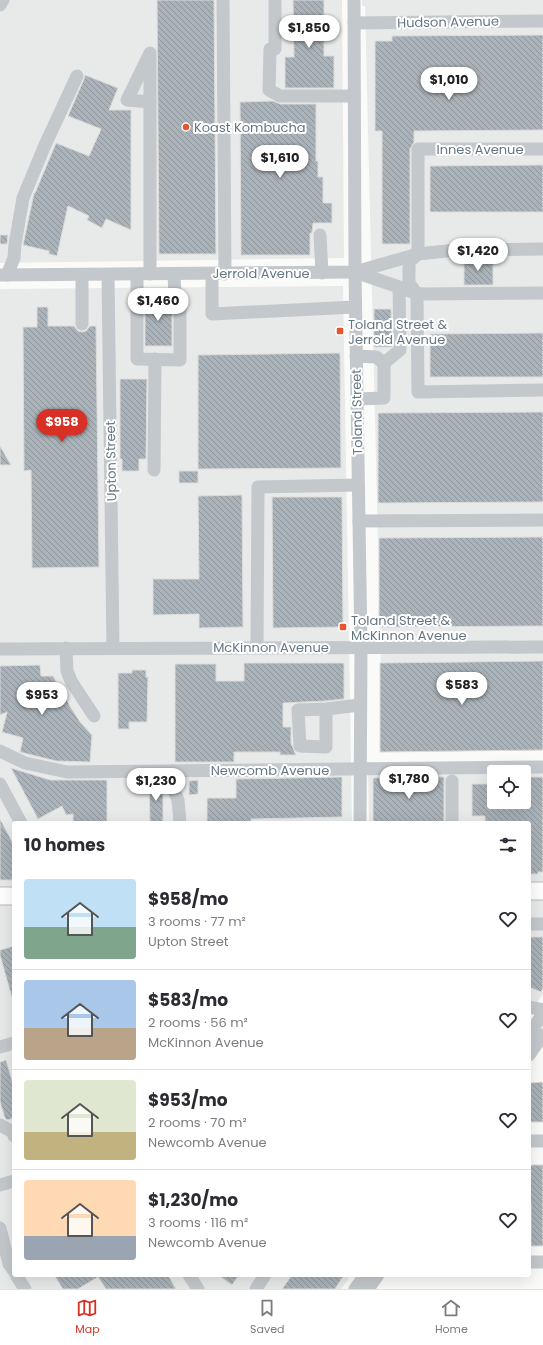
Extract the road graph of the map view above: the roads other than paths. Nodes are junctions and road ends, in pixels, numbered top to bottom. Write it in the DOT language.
graph roads {
  1 [pos="3,0"];
  2 [pos="223,0"];
  3 [pos="275,0"];
  4 [pos="354,0"];
  5 [pos="0,5"];
  6 [pos="543,21"];
  7 [pos="354,23"];
  8 [pos="76,76"];
  9 [pos="354,96"];
  10 [pos="150,102"];
  11 [pos="543,150"];
  12 [pos="320,235"];
  13 [pos="543,249"];
  14 [pos="418,254"];
  15 [pos="355,272"];
  16 [pos="322,273"];
  17 [pos="137,274"];
  18 [pos="150,274"];
  19 [pos="174,274"];
  20 [pos="219,274"];
  21 [pos="4,275"];
  22 [pos="82,275"];
  23 [pos="108,275"];
  24 [pos="399,287"];
  25 [pos="417,294"];
  26 [pos="543,294"];
  27 [pos="355,307"];
  28 [pos="82,324"];
  29 [pos="356,356"];
  30 [pos="155,359"];
  31 [pos="384,363"];
  32 [pos="543,390"];
  33 [pos="357,399"];
  34 [pos="154,470"];
  35 [pos="358,485"];
  36 [pos="543,520"];
  37 [pos="358,521"];
  38 [pos="257,647"];
  39 [pos="361,647"];
  40 [pos="543,647"];
  41 [pos="66,648"];
  42 [pos="113,648"];
  43 [pos="0,649"];
  44 [pos="360,705"];
  45 [pos="326,709"];
  46 [pos="94,716"];
  47 [pos="0,751"];
  48 [pos="543,767"];
  49 [pos="360,769"];
  50 [pos="172,771"];
  51 [pos="452,781"];
  52 [pos="0,784"];
  53 [pos="20,821"];
  54 [pos="180,821"];
  55 [pos="360,821"];
  56 [pos="452,821"];
  57 [pos="531,891"];
  58 [pos="543,891"];
  59 [pos="0,896"];
  60 [pos="12,896"];
  61 [pos="531,924"];
  62 [pos="543,924"];
  63 [pos="531,1007"];
  64 [pos="543,1010"];
  65 [pos="543,1014"];
  66 [pos="531,1031"];
  67 [pos="543,1035"];
  68 [pos="12,1044"];
  69 [pos="0,1047"];
  70 [pos="531,1052"];
  71 [pos="0,1125"];
  72 [pos="12,1132"];
  73 [pos="531,1141"];
  74 [pos="543,1141"];
  75 [pos="12,1181"];
  76 [pos="0,1184"];
  77 [pos="0,1228"];
  78 [pos="531,1262"];
  79 [pos="543,1262"];
  80 [pos="12,1268"];
  81 [pos="17,1277"];
  82 [pos="190,1277"];
  83 [pos="264,1277"];
  84 [pos="364,1277"];
  85 [pos="377,1277"];
  86 [pos="25,1289"];
  87 [pos="198,1289"];
  88 [pos="256,1289"];
  89 [pos="355,1289"];
  90 [pos="368,1289"];
  1 -- 5 [label="street"];
  2 -- 20 [label="street"];
  3 -- 9 [label="street"];
  4 -- 7 [label="street, Toland Street"];
  6 -- 7 [label="street, Hudson Avenue"];
  7 -- 9 [label="street, Toland Street"];
  8 -- 21 [label="street"];
  9 -- 15 [label="street, Toland Street"];
  10 -- 18 [label="street"];
  11 -- 14 [label="street, Innes Avenue"];
  12 -- 16 [label="street"];
  13 -- 14 [label="street, Jerrold Avenue"];
  14 -- 15 [label="street, Jerrold Avenue"];
  14 -- 25 [label="street"];
  15 -- 16 [label="street, Jerrold Avenue"];
  15 -- 24 [label="street, Jerrold Avenue"];
  15 -- 27 [label="street, Toland Street"];
  16 -- 20 [label="street, Jerrold Avenue"];
  17 -- 18 [label="street, Jerrold Avenue"];
  17 -- 23 [label="street, Jerrold Avenue"];
  17 -- 30 [label="street"];
  18 -- 19 [label="street, Jerrold Avenue"];
  19 -- 20 [label="street, Jerrold Avenue"];
  19 -- 30 [label="street"];
  20 -- 27 [label="street"];
  21 -- 22 [label="street, Jerrold Avenue"];
  22 -- 23 [label="street, Jerrold Avenue"];
  22 -- 28 [label="street"];
  23 -- 42 [label="street, Upton Street"];
  24 -- 25 [label="street, Jerrold Avenue"];
  24 -- 31 [label="street"];
  25 -- 26 [label="street, Jerrold Avenue"];
  25 -- 32 [label="street"];
  27 -- 29 [label="street, Toland Street"];
  29 -- 31 [label="street"];
  29 -- 33 [label="street, Toland Street"];
  30 -- 34 [label="street"];
  31 -- 33 [label="street"];
  33 -- 35 [label="street, Toland Street"];
  35 -- 37 [label="street, Toland Street"];
  35 -- 38 [label="street"];
  36 -- 37 [label="street"];
  37 -- 39 [label="street, Toland Street"];
  38 -- 39 [label="street, McKinnon Avenue"];
  38 -- 42 [label="street, McKinnon Avenue"];
  39 -- 40 [label="street, McKinnon Avenue"];
  39 -- 44 [label="street, Toland Street"];
  41 -- 42 [label="street, McKinnon Avenue"];
  41 -- 43 [label="street, McKinnon Avenue"];
  41 -- 46 [label="street"];
  44 -- 45 [label="street"];
  44 -- 49 [label="street, Toland Street"];
  47 -- 50 [label="street, Newcomb Avenue"];
  48 -- 49 [label="street, Newcomb Avenue"];
  49 -- 50 [label="street, Newcomb Avenue"];
  49 -- 55 [label="street, Toland Street"];
  50 -- 54 [label="street"];
  51 -- 56 [label="street"];
  52 -- 53 [label="street"];
  57 -- 58 [label="main road"];
  59 -- 60 [label="main road"];
  61 -- 62 [label="street"];
  63 -- 64 [label="street"];
  65 -- 66 [label="street"];
  67 -- 70 [label="street"];
  68 -- 69 [label="street"];
  71 -- 72 [label="street"];
  73 -- 74 [label="street"];
  75 -- 76 [label="street"];
  77 -- 80 [label="street"];
  78 -- 79 [label="street"];
  81 -- 86 [label="street"];
  82 -- 87 [label="street"];
  83 -- 88 [label="street"];
  84 -- 89 [label="street"];
  85 -- 90 [label="street"];
}
